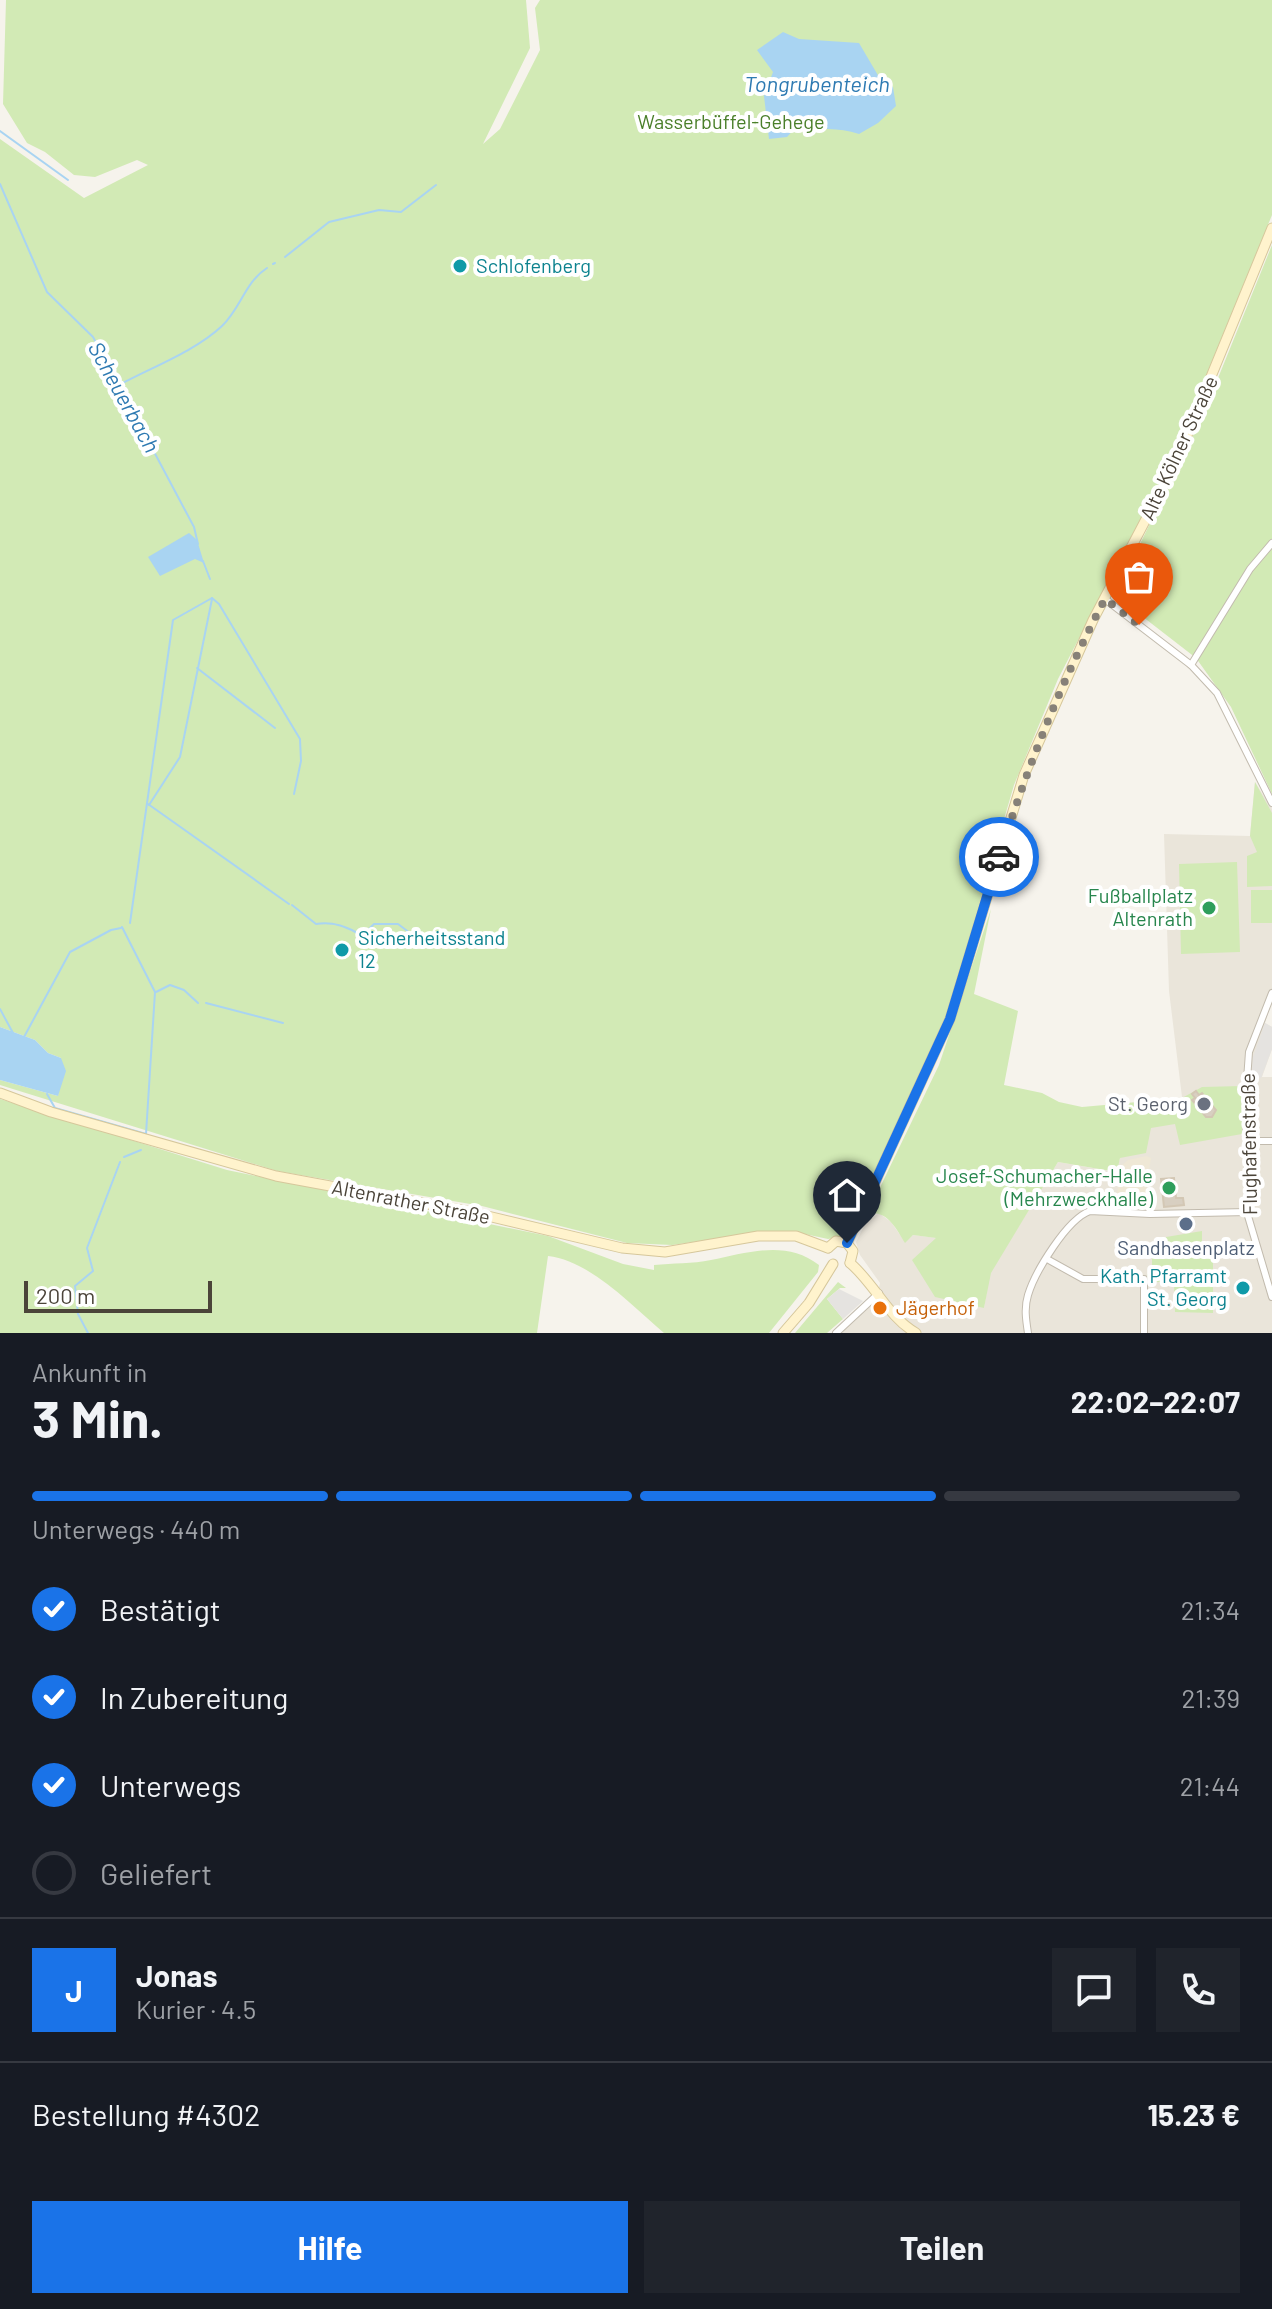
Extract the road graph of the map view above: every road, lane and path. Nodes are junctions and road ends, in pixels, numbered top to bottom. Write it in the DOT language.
graph roads {
  1 [pos="1272,228"];
  2 [pos="1272,543"];
  3 [pos="1105,599"];
  4 [pos="1191,665"];
  5 [pos="1272,803"];
  6 [pos="1272,993"];
  7 [pos="0,1093"];
  8 [pos="1247,1137"];
  9 [pos="1272,1141"];
  10 [pos="1248,1212"];
  11 [pos="847,1243"];
  12 [pos="828,1248"];
  13 [pos="1047,1259"];
  14 [pos="850,1263"];
  15 [pos="833,1264"];
  16 [pos="879,1293"];
  17 [pos="1272,1297"];
  18 [pos="783,1333"];
  19 [pos="836,1333"];
  20 [pos="916,1333"];
  21 [pos="1028,1333"];
  22 [pos="1144,1333"];
  1 -- 3 [label="main road, Alte Kölner Straße"];
  2 -- 4 [label="street"];
  3 -- 4 [label="street"];
  3 -- 11 [label="main road, Alte Kölner Straße"];
  4 -- 5 [label="street"];
  6 -- 8 [label="street, Flughafenstraße"];
  7 -- 12 [label="main road, Altenrather Straße"];
  8 -- 9 [label="street"];
  8 -- 10 [label="street, Flughafenstraße"];
  10 -- 13 [label="street"];
  10 -- 17 [label="street, Flughafenstraße"];
  11 -- 12 [label="main road"];
  11 -- 14 [label="main road"];
  12 -- 15 [label="main road"];
  13 -- 21 [label="street"];
  13 -- 22 [label="street"];
  14 -- 15 [label="main road"];
  14 -- 16 [label="main road"];
  15 -- 18 [label="main road"];
  16 -- 19 [label="street"];
  16 -- 20 [label="main road"];
}
